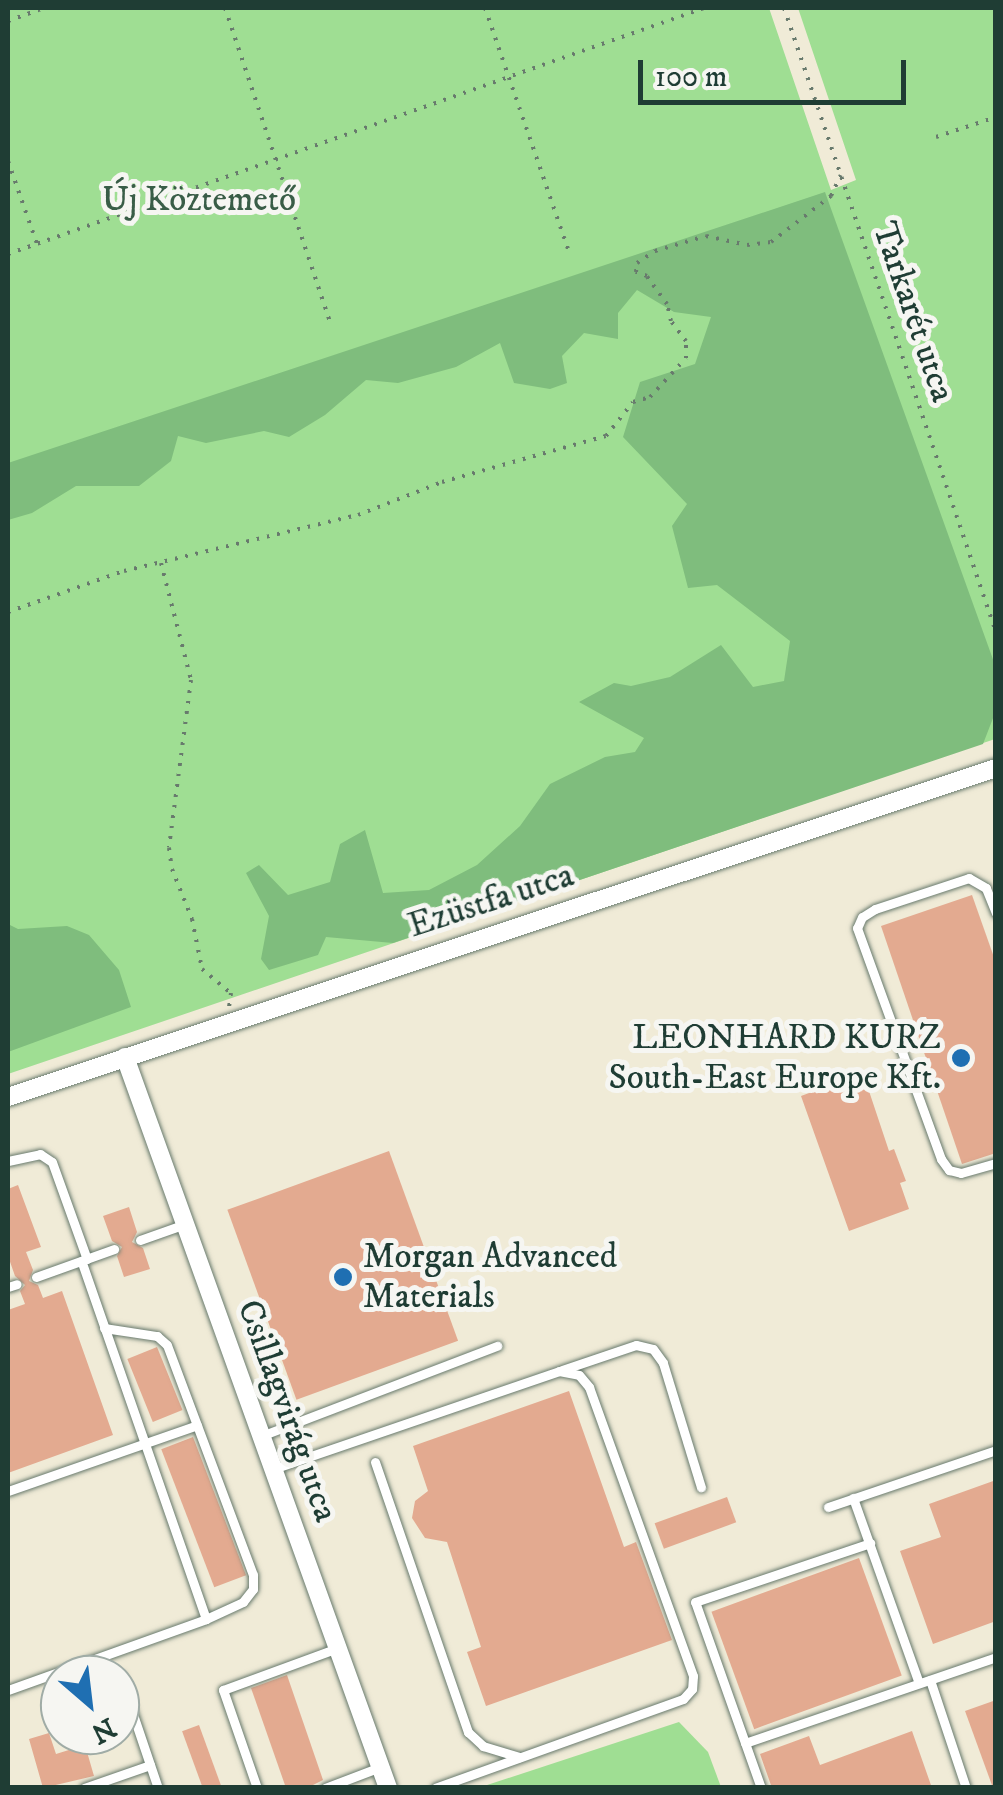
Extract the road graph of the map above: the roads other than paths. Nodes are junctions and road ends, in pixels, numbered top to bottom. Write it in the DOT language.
graph roads {
  1 [pos="996,768"];
  2 [pos="996,913"];
  3 [pos="126,1057"];
  4 [pos="8,1097"];
  5 [pos="8,1161"];
  6 [pos="996,1163"];
  7 [pos="185,1224"];
  8 [pos="140,1240"];
  9 [pos="114,1250"];
  10 [pos="84,1260"];
  11 [pos="36,1277"];
  12 [pos="104,1328"];
  13 [pos="497,1346"];
  14 [pos="559,1371"];
  15 [pos="198,1425"];
  16 [pos="262,1436"];
  17 [pos="145,1442"];
  18 [pos="996,1450"];
  19 [pos="375,1462"];
  20 [pos="273,1469"];
  21 [pos="701,1487"];
  22 [pos="8,1492"];
  23 [pos="853,1498"];
  24 [pos="828,1507"];
  25 [pos="870,1543"];
  26 [pos="206,1619"];
  27 [pos="338,1648"];
  28 [pos="112,1653"];
  29 [pos="996,1657"];
  30 [pos="924,1682"];
  31 [pos="8,1690"];
  32 [pos="140,1735"];
  33 [pos="745,1744"];
  34 [pos="521,1758"];
  35 [pos="150,1765"];
  36 [pos="380,1767"];
  37 [pos="84,1788"];
  38 [pos="158,1788"];
  39 [pos="257,1788"];
  40 [pos="325,1788"];
  41 [pos="388,1788"];
  42 [pos="435,1788"];
  43 [pos="760,1788"];
  44 [pos="966,1788"];
  1 -- 3 [label="street, Ezüstfa utca"];
  2 -- 6 [label="lane"];
  3 -- 4 [label="street, Ezüstfa utca"];
  3 -- 7 [label="street, Csillagvirág utca"];
  5 -- 10 [label="lane"];
  7 -- 8 [label="lane"];
  7 -- 16 [label="street, Csillagvirág utca"];
  9 -- 10 [label="lane"];
  10 -- 11 [label="lane"];
  10 -- 12 [label="lane"];
  12 -- 15 [label="lane"];
  12 -- 17 [label="lane"];
  13 -- 16 [label="lane"];
  14 -- 20 [label="lane"];
  14 -- 21 [label="lane"];
  14 -- 34 [label="lane"];
  15 -- 17 [label="lane"];
  15 -- 26 [label="lane"];
  16 -- 20 [label="street, Csillagvirág utca"];
  17 -- 22 [label="lane"];
  17 -- 26 [label="lane"];
  18 -- 23 [label="lane"];
  19 -- 34 [label="lane"];
  20 -- 27 [label="street, Csillagvirág utca"];
  23 -- 24 [label="lane"];
  23 -- 25 [label="lane"];
  25 -- 30 [label="lane"];
  25 -- 33 [label="lane"];
  26 -- 28 [label="lane"];
  27 -- 36 [label="street, Csillagvirág utca"];
  27 -- 39 [label="lane"];
  28 -- 31 [label="lane"];
  29 -- 30 [label="lane"];
  30 -- 33 [label="lane"];
  30 -- 44 [label="lane"];
  32 -- 35 [label="lane"];
  33 -- 43 [label="lane"];
  34 -- 42 [label="lane"];
  35 -- 37 [label="lane"];
  35 -- 38 [label="lane"];
  36 -- 40 [label="lane"];
  36 -- 41 [label="street, Csillagvirág utca"];
}
